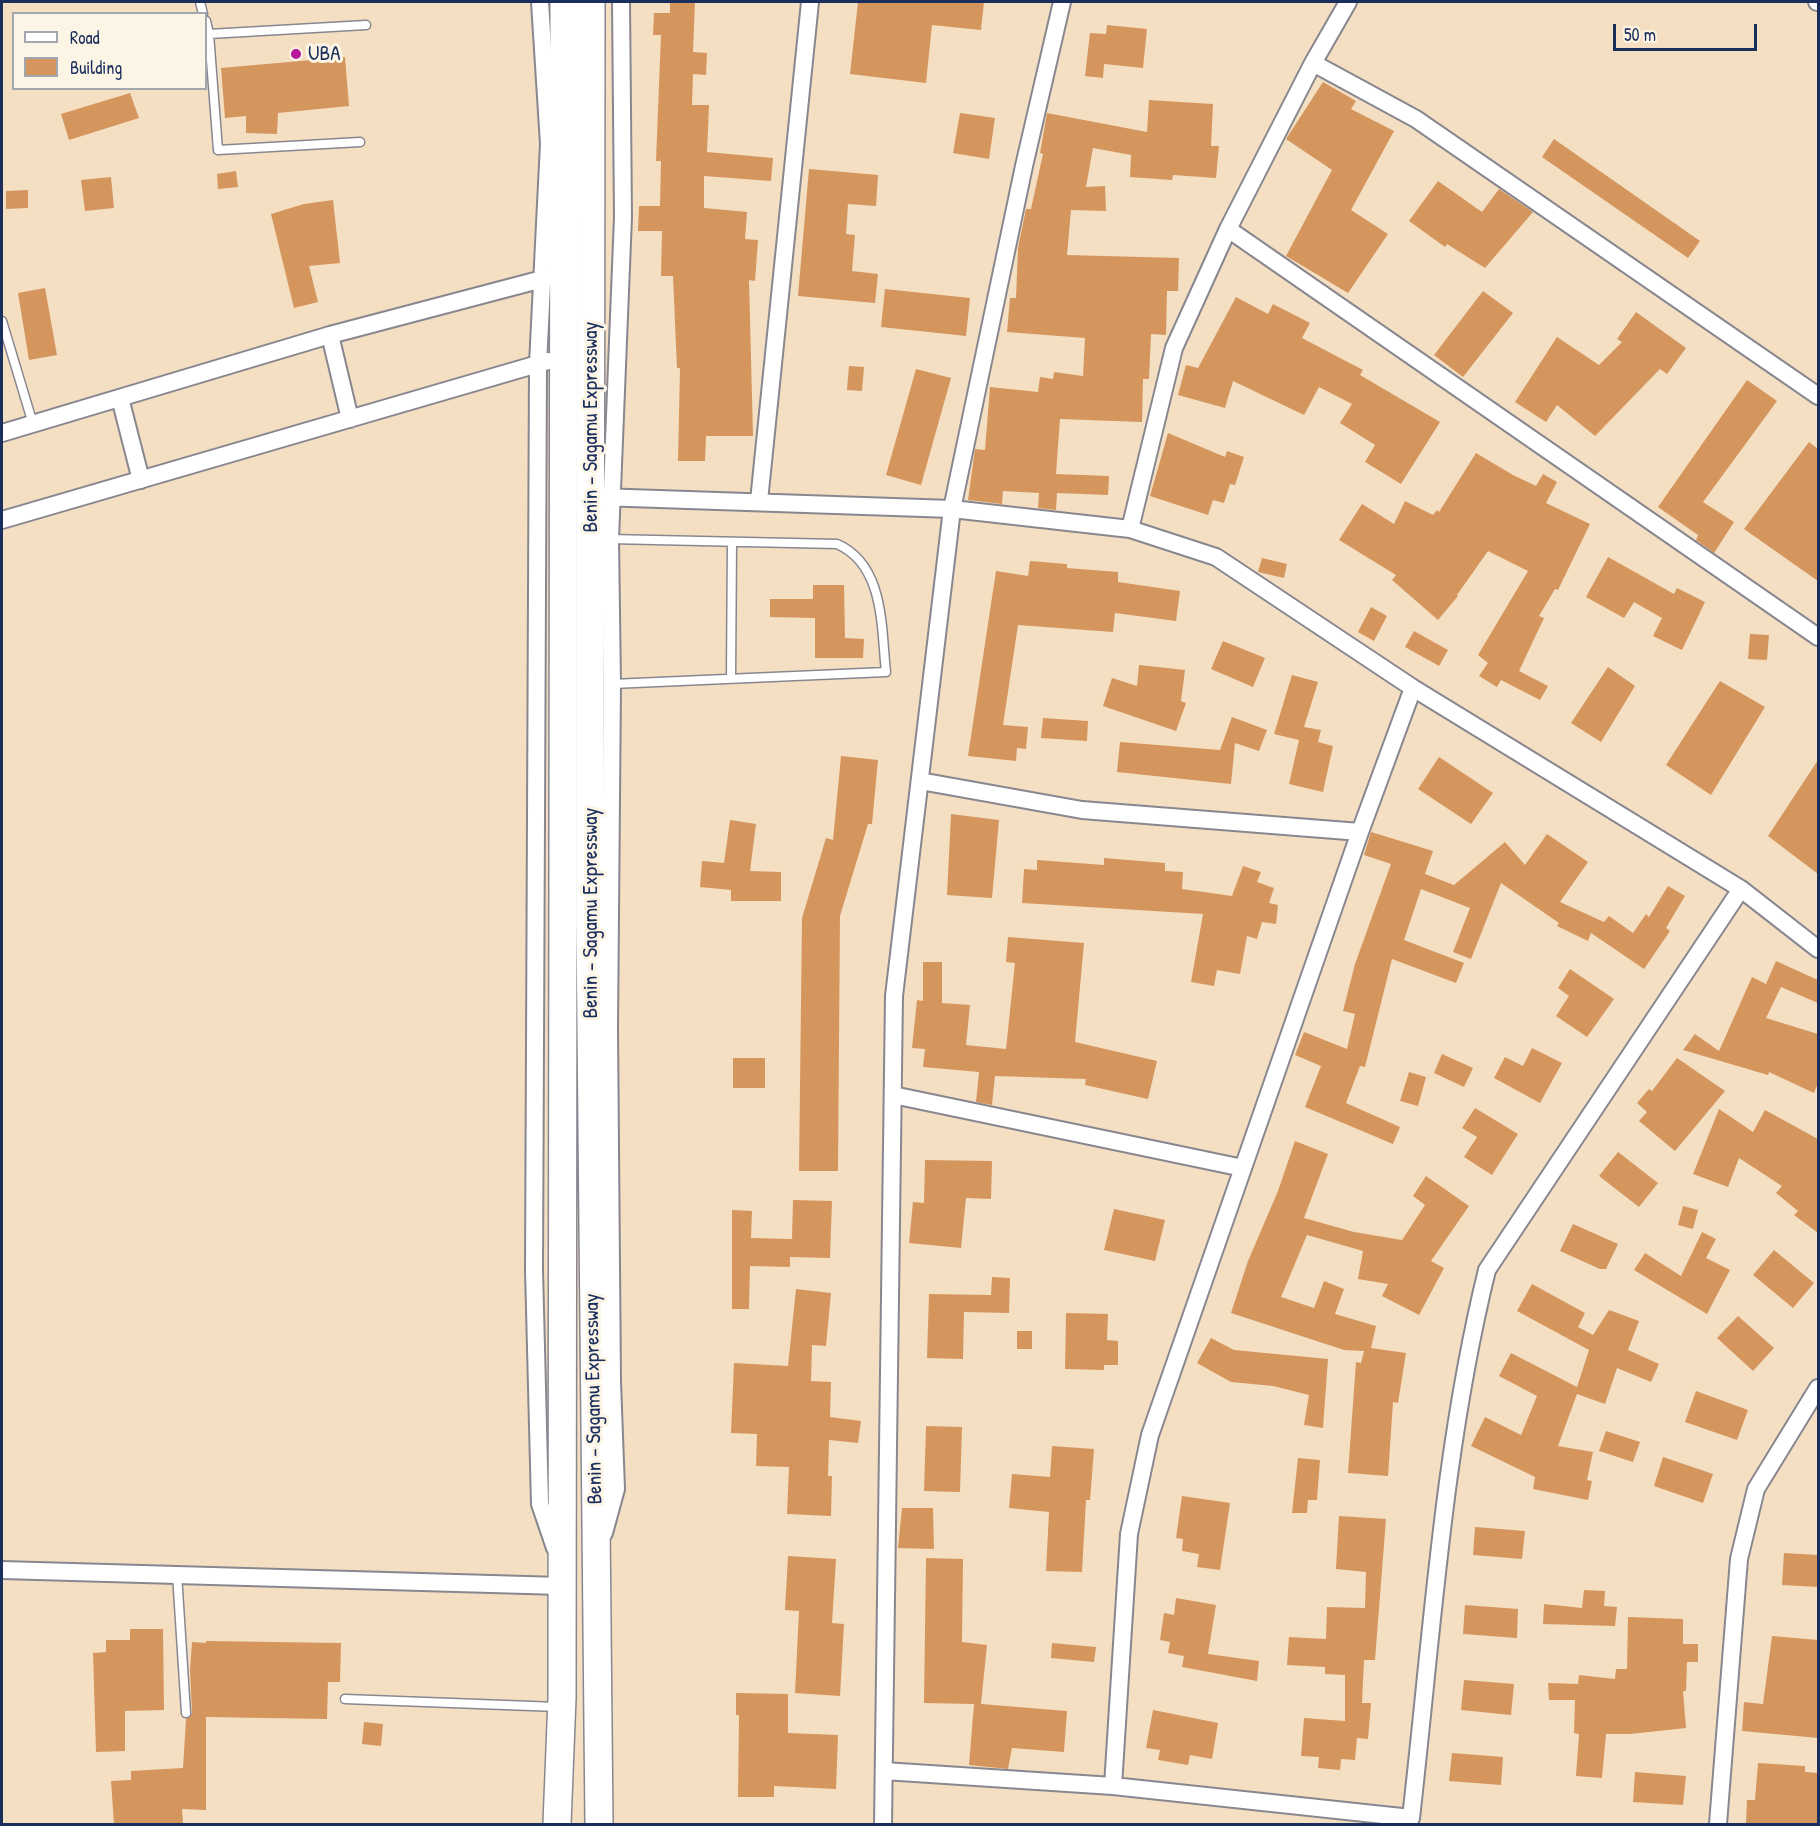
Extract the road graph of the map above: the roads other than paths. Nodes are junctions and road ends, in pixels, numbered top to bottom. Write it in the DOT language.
graph roads {
  1 [pos="540,2"];
  2 [pos="564,2"];
  3 [pos="591,2"];
  4 [pos="621,2"];
  5 [pos="810,2"];
  6 [pos="1062,2"];
  7 [pos="1348,2"];
  8 [pos="207,25"];
  9 [pos="366,25"];
  10 [pos="209,33"];
  11 [pos="1313,63"];
  12 [pos="360,142"];
  13 [pos="1228,230"];
  14 [pos="552,276"];
  15 [pos="2,321"];
  16 [pos="330,335"];
  17 [pos="550,361"];
  18 [pos="1818,396"];
  19 [pos="120,398"];
  20 [pos="350,419"];
  21 [pos="33,424"];
  22 [pos="2,433"];
  23 [pos="141,480"];
  24 [pos="601,497"];
  25 [pos="759,501"];
  26 [pos="952,509"];
  27 [pos="2,520"];
  28 [pos="1130,530"];
  29 [pos="600,539"];
  30 [pos="732,542"];
  31 [pos="1818,637"];
  32 [pos="731,677"];
  33 [pos="612,684"];
  34 [pos="1413,688"];
  35 [pos="920,781"];
  36 [pos="1359,832"];
  37 [pos="1741,889"];
  38 [pos="1818,949"];
  39 [pos="893,1095"];
  40 [pos="1243,1168"];
  41 [pos="1818,1388"];
  42 [pos="596,1566"];
  43 [pos="2,1570"];
  44 [pos="177,1573"];
  45 [pos="561,1574"];
  46 [pos="345,1699"];
  47 [pos="562,1707"];
  48 [pos="186,1713"];
  49 [pos="884,1771"];
  50 [pos="1113,1785"];
  51 [pos="1411,1821"];
  52 [pos="557,1824"];
  53 [pos="599,1824"];
  54 [pos="884,1824"];
  55 [pos="1718,1824"];
  1 -- 14 [label="street"];
  2 -- 14 [label="highway"];
  3 -- 24 [label="highway, Benin - Sagamu Expressway"];
  4 -- 24 [label="street"];
  5 -- 25 [label="street"];
  6 -- 26 [label="street"];
  7 -- 11 [label="street"];
  8 -- 10 [label="lane"];
  9 -- 10 [label="lane"];
  10 -- 12 [label="lane"];
  11 -- 13 [label="street"];
  11 -- 18 [label="street"];
  13 -- 28 [label="street"];
  13 -- 31 [label="street"];
  14 -- 16 [label="street"];
  14 -- 17 [label="highway"];
  15 -- 21 [label="lane"];
  16 -- 19 [label="street"];
  16 -- 20 [label="street"];
  17 -- 20 [label="street"];
  17 -- 45 [label="highway"];
  19 -- 21 [label="street"];
  19 -- 23 [label="street"];
  20 -- 23 [label="street"];
  21 -- 22 [label="street"];
  23 -- 27 [label="street"];
  24 -- 25 [label="street"];
  24 -- 29 [label="highway, Benin - Sagamu Expressway"];
  25 -- 26 [label="street"];
  26 -- 28 [label="street"];
  26 -- 35 [label="street"];
  28 -- 34 [label="street"];
  29 -- 30 [label="lane"];
  29 -- 33 [label="street"];
  29 -- 42 [label="highway, Benin - Sagamu Expressway"];
  30 -- 32 [label="lane"];
  30 -- 32 [label="lane"];
  32 -- 33 [label="lane"];
  33 -- 42 [label="street"];
  34 -- 36 [label="street"];
  34 -- 37 [label="street"];
  35 -- 36 [label="street"];
  35 -- 39 [label="street"];
  36 -- 40 [label="street"];
  37 -- 38 [label="street"];
  37 -- 51 [label="street"];
  39 -- 40 [label="street"];
  39 -- 49 [label="street"];
  40 -- 50 [label="street"];
  41 -- 55 [label="street"];
  42 -- 53 [label="highway, Benin - Sagamu Expressway"];
  43 -- 44 [label="street"];
  44 -- 45 [label="street"];
  44 -- 48 [label="lane"];
  45 -- 47 [label="highway"];
  46 -- 47 [label="lane"];
  47 -- 52 [label="highway"];
  49 -- 50 [label="street"];
  49 -- 54 [label="street"];
  50 -- 51 [label="street"];
}
